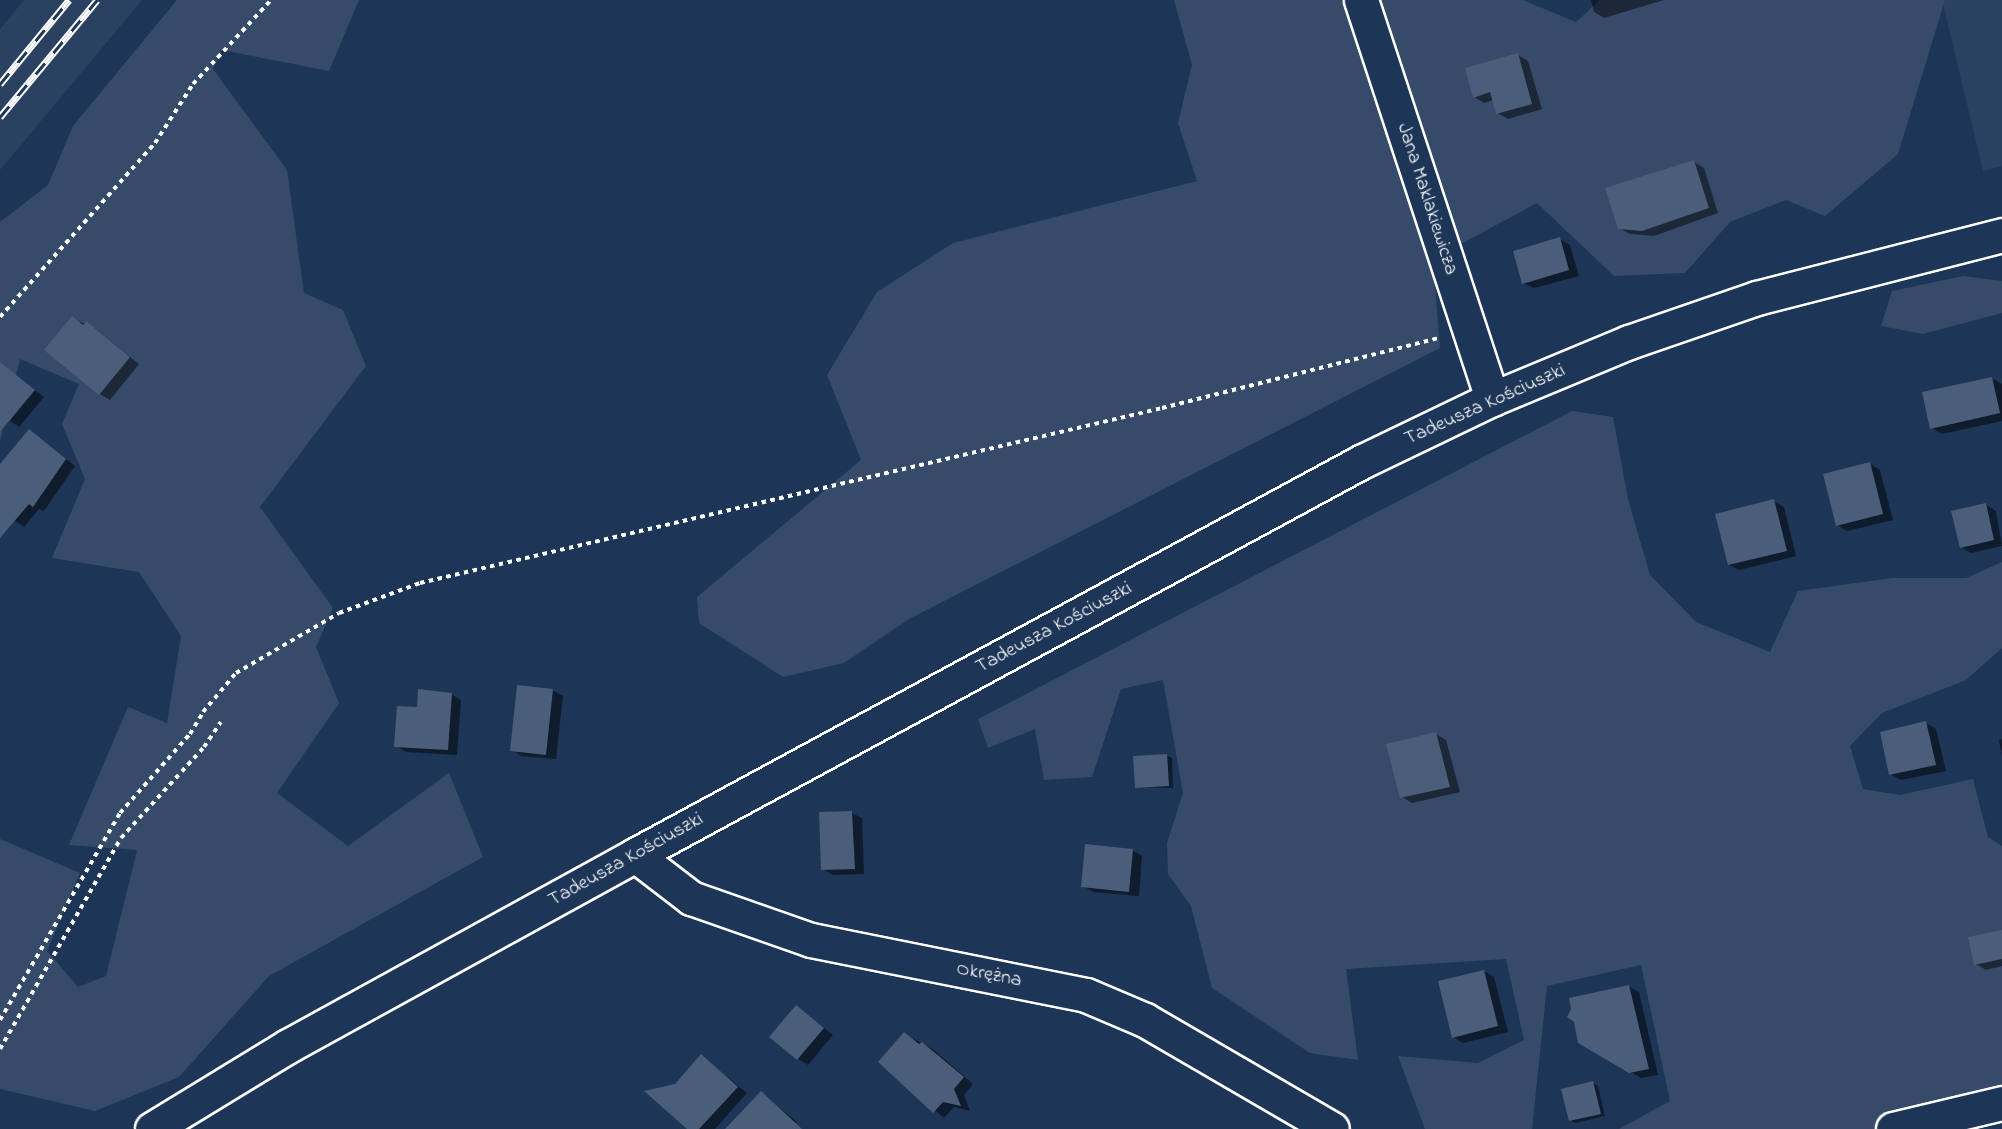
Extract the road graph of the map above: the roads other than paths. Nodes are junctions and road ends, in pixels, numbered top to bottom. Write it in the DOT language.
graph roads {
  1 [pos="1361,0"];
  2 [pos="2002,235"];
  3 [pos="1492,399"];
  4 [pos="635,855"];
  5 [pos="2002,1103"];
  6 [pos="152,1129"];
  7 [pos="1332,1129"];
  8 [pos="1893,1129"];
  1 -- 3 [label="main road, Jana Maklakiewicza"];
  2 -- 3 [label="main road, Tadeusza Kościuszki"];
  3 -- 4 [label="main road, Tadeusza Kościuszki"];
  4 -- 6 [label="main road, Tadeusza Kościuszki"];
  4 -- 7 [label="main road, Okrężna"];
  5 -- 8 [label="main road"];
}
